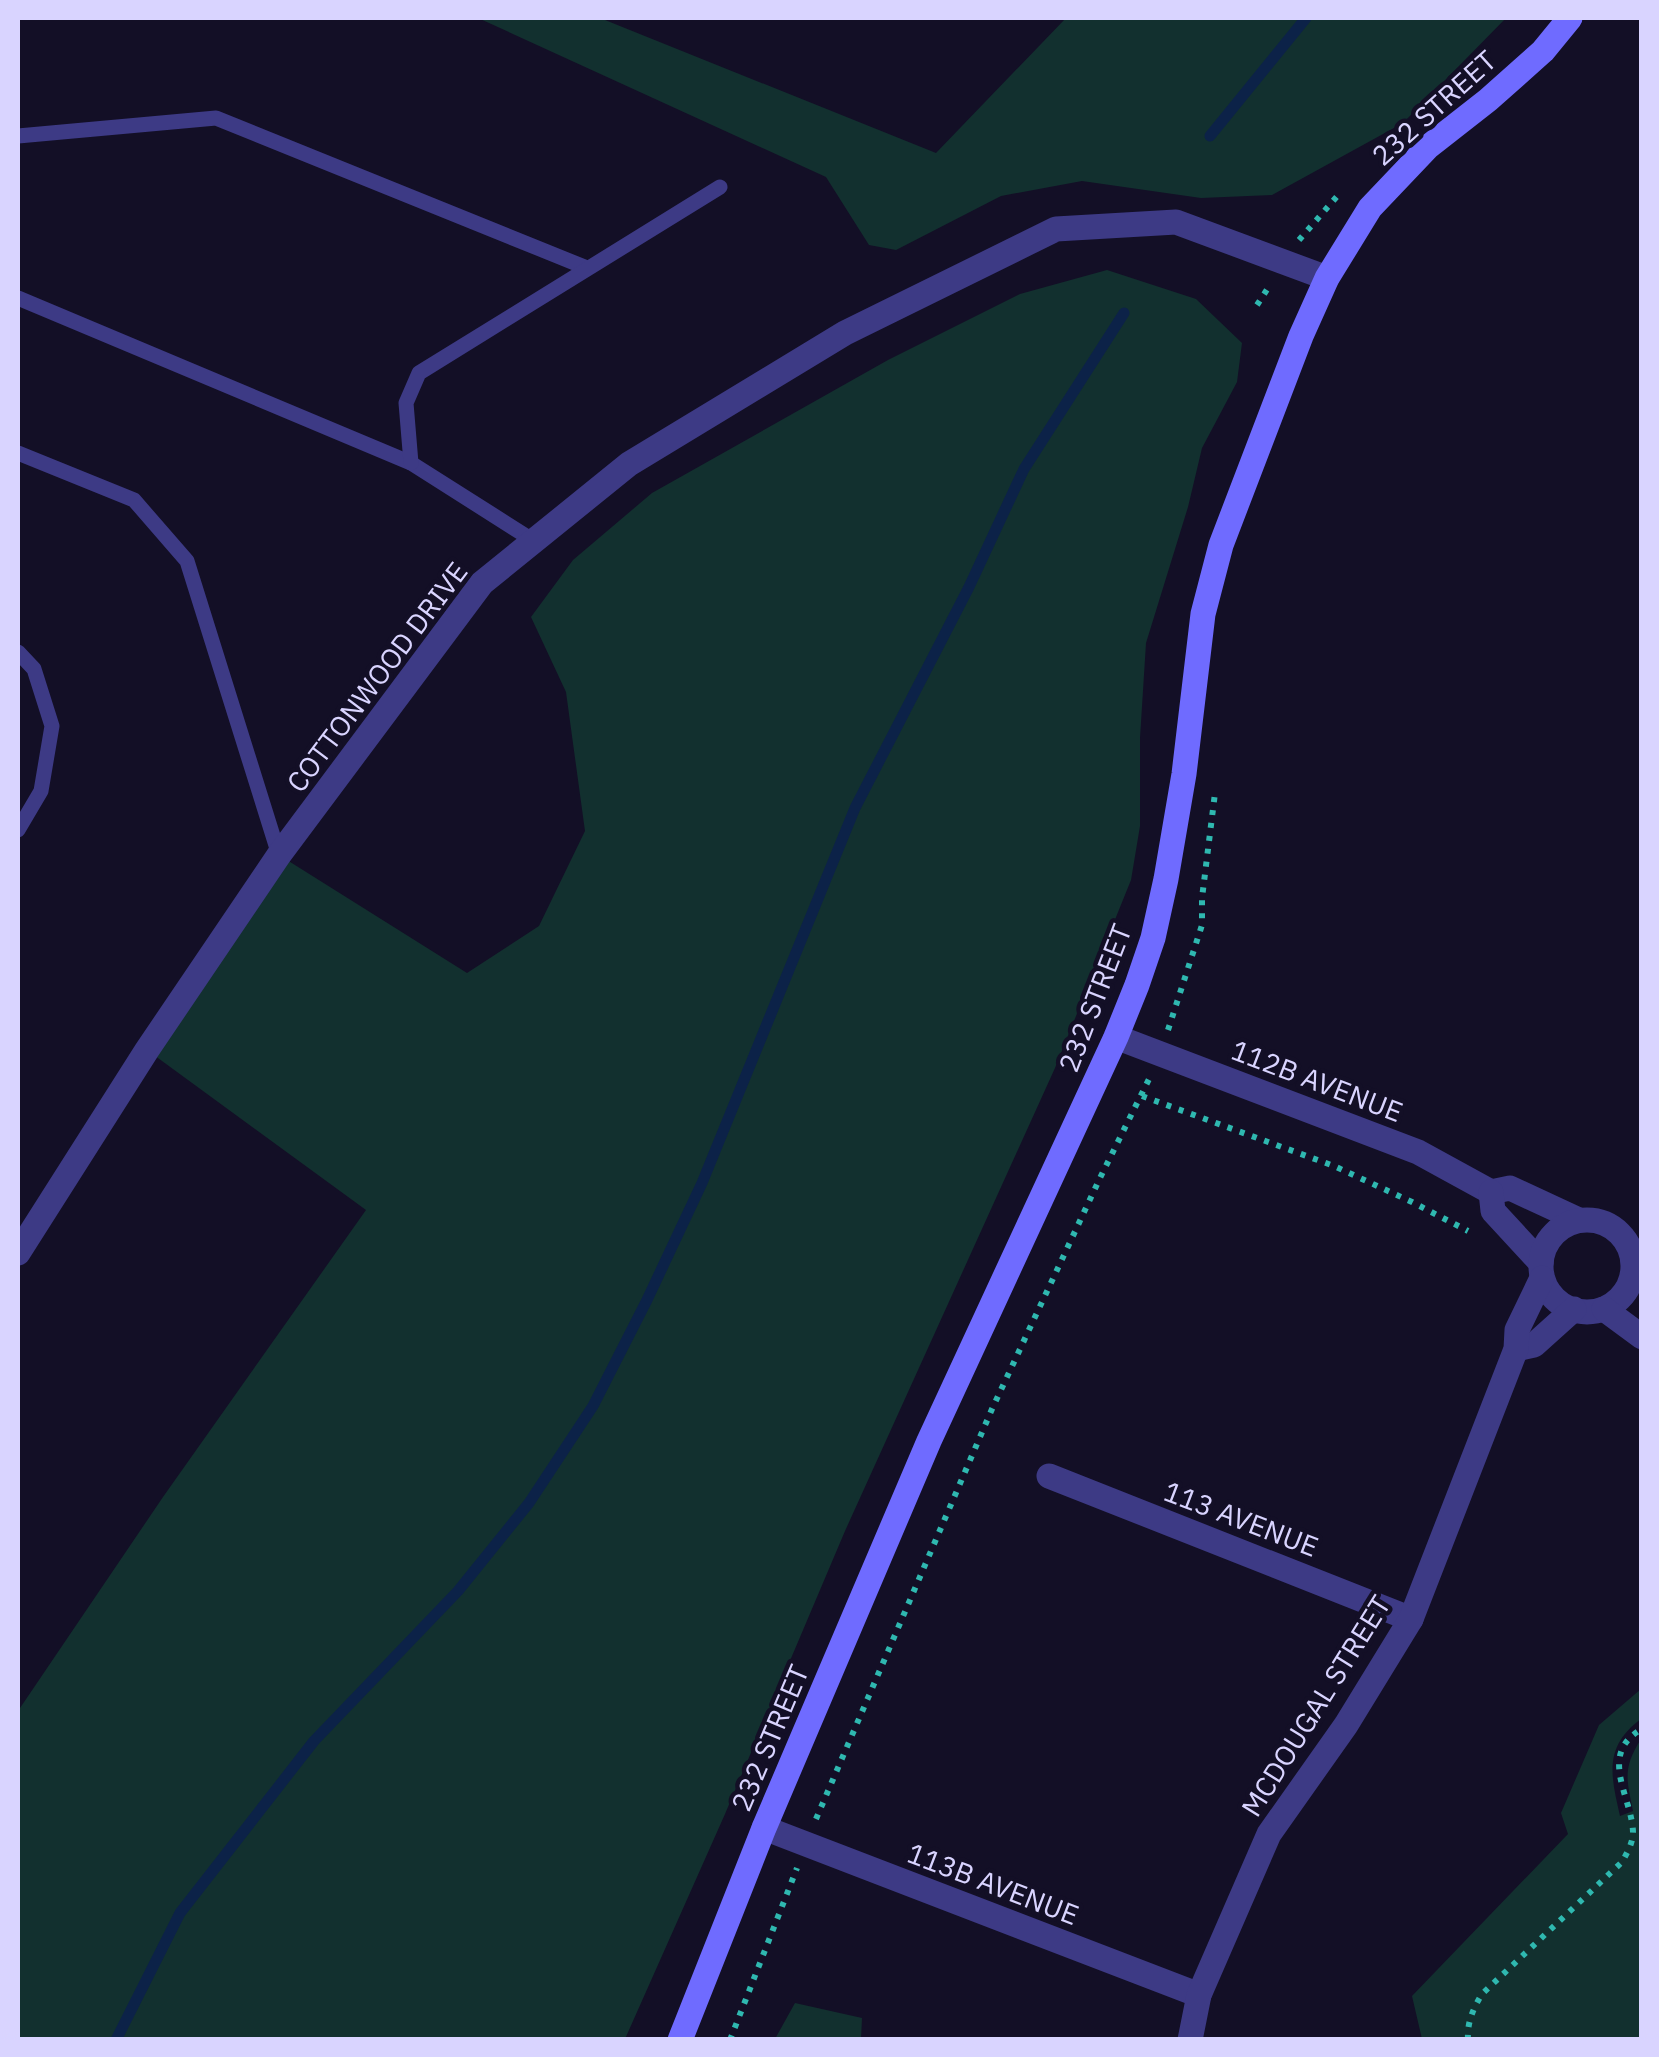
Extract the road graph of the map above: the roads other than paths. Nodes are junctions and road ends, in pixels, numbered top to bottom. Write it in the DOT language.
graph roads {
  1 [pos="1570,18"];
  2 [pos="18,136"];
  3 [pos="720,187"];
  4 [pos="587,268"];
  5 [pos="1327,278"];
  6 [pos="18,298"];
  7 [pos="18,452"];
  8 [pos="411,463"];
  9 [pos="534,541"];
  10 [pos="18,652"];
  11 [pos="18,830"];
  12 [pos="278,856"];
  13 [pos="1116,1038"];
  14 [pos="1492,1192"];
  15 [pos="1579,1220"];
  16 [pos="18,1253"];
  17 [pos="1541,1270"];
  18 [pos="1637,1282"];
  19 [pos="1604,1309"];
  20 [pos="1574,1310"];
  21 [pos="1642,1337"];
  22 [pos="1516,1349"];
  23 [pos="1048,1476"];
  24 [pos="1411,1619"];
  25 [pos="764,1828"];
  26 [pos="1199,1995"];
  27 [pos="680,2040"];
  28 [pos="1190,2040"];
  1 -- 5 [label="main road, 232 STREET"];
  2 -- 4 [label="lane"];
  3 -- 4 [label="lane"];
  4 -- 8 [label="lane"];
  5 -- 9 [label="street, COTTONWOOD DRIVE"];
  5 -- 13 [label="main road, 232 STREET"];
  6 -- 8 [label="lane"];
  7 -- 12 [label="lane"];
  8 -- 9 [label="lane"];
  9 -- 12 [label="street, COTTONWOOD DRIVE"];
  10 -- 11 [label="lane"];
  12 -- 16 [label="street, COTTONWOOD DRIVE"];
  13 -- 14 [label="street, 112B AVENUE"];
  13 -- 25 [label="main road, 232 STREET"];
  14 -- 15 [label="street, 112B AVENUE"];
  14 -- 17 [label="street"];
  15 -- 17 [label="street"];
  15 -- 18 [label="street"];
  17 -- 20 [label="street"];
  17 -- 22 [label="street, MCDOUGAL STREET"];
  18 -- 19 [label="street"];
  19 -- 20 [label="street"];
  19 -- 21 [label="street"];
  20 -- 22 [label="street"];
  22 -- 24 [label="street, MCDOUGAL STREET"];
  23 -- 24 [label="street, 113 AVENUE"];
  24 -- 26 [label="street, MCDOUGAL STREET"];
  25 -- 26 [label="street, 113B AVENUE"];
  25 -- 27 [label="main road, 232 STREET"];
  26 -- 28 [label="street, MCDOUGAL STREET"];
}
